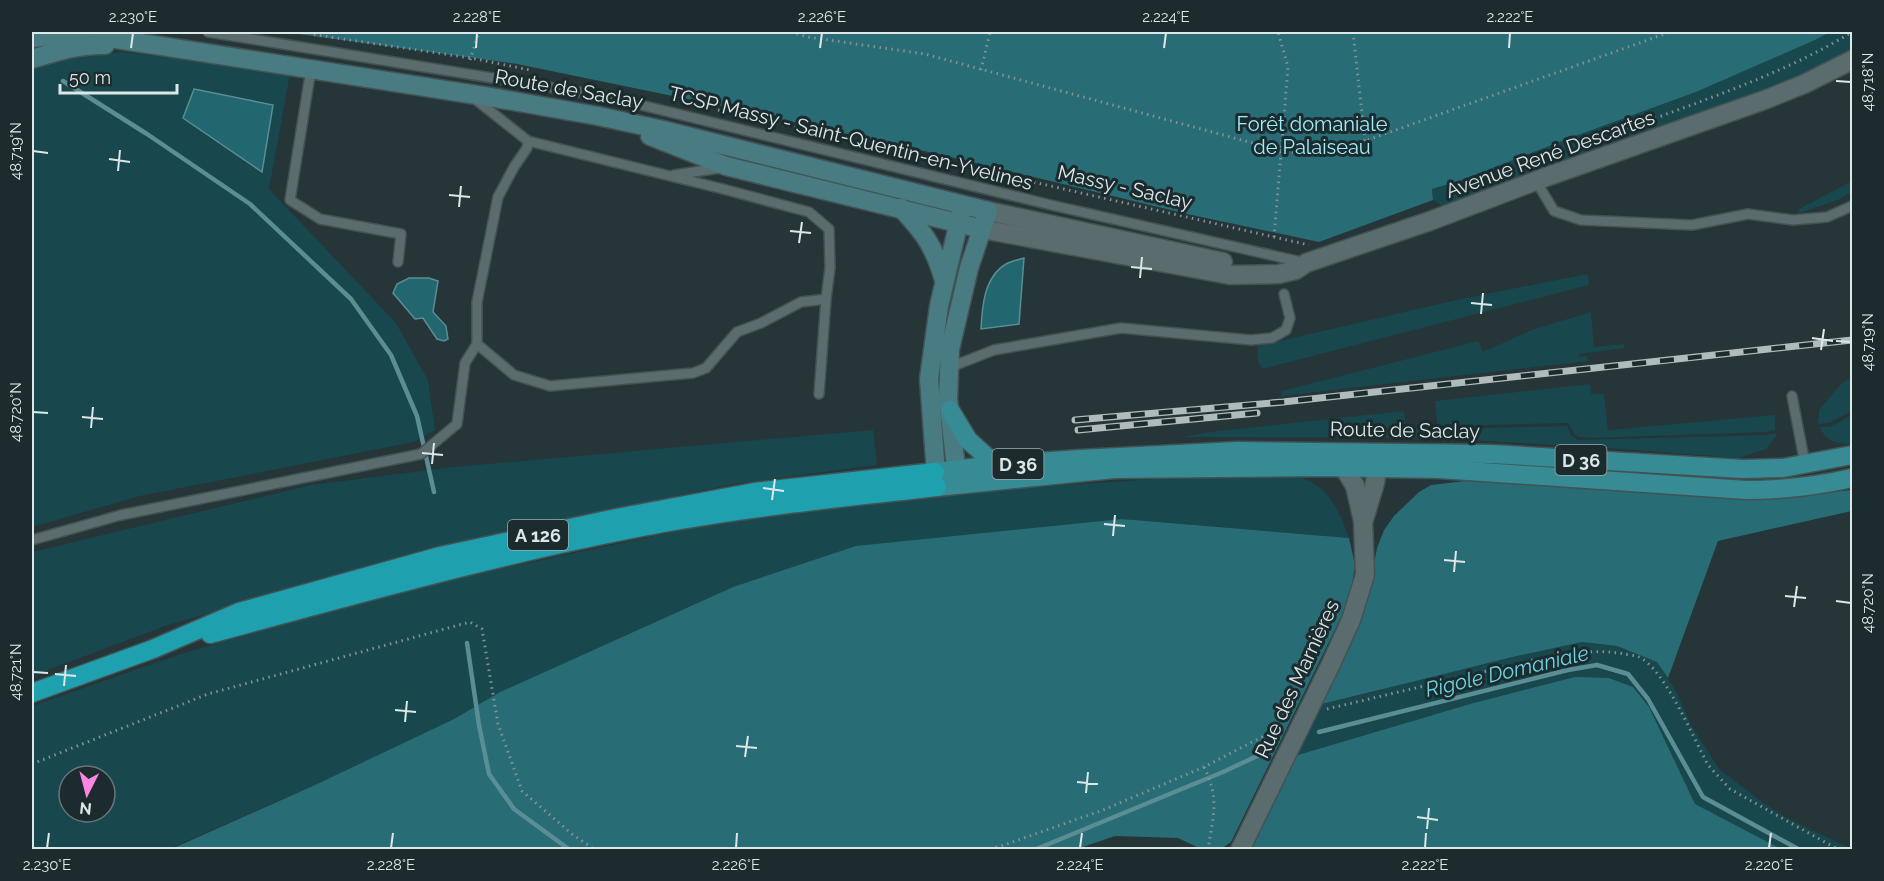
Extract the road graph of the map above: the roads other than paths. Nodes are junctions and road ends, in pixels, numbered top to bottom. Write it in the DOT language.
graph roads {
  1 [pos="208,32"];
  2 [pos="32,38"];
  3 [pos="161,45"];
  4 [pos="32,59"];
  5 [pos="1852,60"];
  6 [pos="311,69"];
  7 [pos="469,94"];
  8 [pos="598,116"];
  9 [pos="528,141"];
  10 [pos="726,166"];
  11 [pos="669,176"];
  12 [pos="1536,181"];
  13 [pos="963,205"];
  14 [pos="1852,206"];
  15 [pos="901,208"];
  16 [pos="988,211"];
  17 [pos="958,224"];
  18 [pos="982,229"];
  19 [pos="1309,254"];
  20 [pos="398,262"];
  21 [pos="1258,275"];
  22 [pos="945,282"];
  23 [pos="1284,294"];
  24 [pos="826,299"];
  25 [pos="477,344"];
  26 [pos="948,368"];
  27 [pos="819,394"];
  28 [pos="1792,396"];
  29 [pos="950,410"];
  30 [pos="1334,452"];
  31 [pos="1852,455"];
  32 [pos="1378,461"];
  33 [pos="1805,464"];
  34 [pos="996,465"];
  35 [pos="1344,468"];
  36 [pos="957,477"];
  37 [pos="1852,478"];
  38 [pos="936,479"];
  39 [pos="1363,521"];
  40 [pos="32,540"];
  41 [pos="32,693"];
  42 [pos="1240,849"];
  1 -- 19 [label="lane, TCSP Massy - Saint-Quentin-en-Yvelines"];
  2 -- 3 [label="main road, Route de Saclay"];
  3 -- 4 [label="main road, Route de Saclay"];
  3 -- 6 [label="main road, Route de Saclay"];
  5 -- 12 [label="street, Avenue René Descartes"];
  6 -- 7 [label="main road, Route de Saclay"];
  6 -- 20 [label="lane"];
  7 -- 8 [label="main road, Route de Saclay"];
  7 -- 9 [label="lane"];
  8 -- 10 [label="main road"];
  8 -- 13 [label="main road, Route de Saclay"];
  9 -- 11 [label="lane"];
  9 -- 25 [label="lane"];
  10 -- 11 [label="lane"];
  10 -- 15 [label="main road"];
  11 -- 24 [label="lane"];
  12 -- 14 [label="lane"];
  12 -- 19 [label="street, Avenue René Descartes"];
  13 -- 16 [label="main road, Route de Saclay"];
  13 -- 17 [label="main road"];
  15 -- 17 [label="main road"];
  15 -- 22 [label="main road"];
  16 -- 18 [label="main road"];
  16 -- 21 [label="street"];
  17 -- 18 [label="main road"];
  17 -- 22 [label="main road"];
  18 -- 21 [label="street, Avenue René Descartes"];
  18 -- 26 [label="main road"];
  19 -- 21 [label="street, Avenue René Descartes"];
  22 -- 38 [label="main road"];
  23 -- 26 [label="lane"];
  24 -- 25 [label="lane"];
  24 -- 27 [label="lane"];
  25 -- 40 [label="lane"];
  26 -- 29 [label="main road"];
  28 -- 33 [label="lane"];
  29 -- 34 [label="main road"];
  29 -- 36 [label="main road"];
  30 -- 32 [label="main road, Route de Saclay / D 36"];
  30 -- 34 [label="main road, Route de Saclay / D 36"];
  30 -- 35 [label="street, Rue des Marnières"];
  31 -- 33 [label="main road, Route de Saclay / D 36"];
  32 -- 33 [label="main road, Route de Saclay / D 36"];
  32 -- 35 [label="main road, Route de Saclay / D 36"];
  32 -- 37 [label="main road, Route de Saclay / D 36"];
  32 -- 39 [label="street, Rue des Marnières"];
  34 -- 36 [label="main road, Route de Saclay / D 36"];
  35 -- 36 [label="main road, Route de Saclay / D 36"];
  35 -- 39 [label="street, Rue des Marnières"];
  36 -- 38 [label="main road, Route de Saclay / D 36"];
  38 -- 41 [label="highway, A 126"];
  39 -- 42 [label="street, Rue des Marnières"];
}
